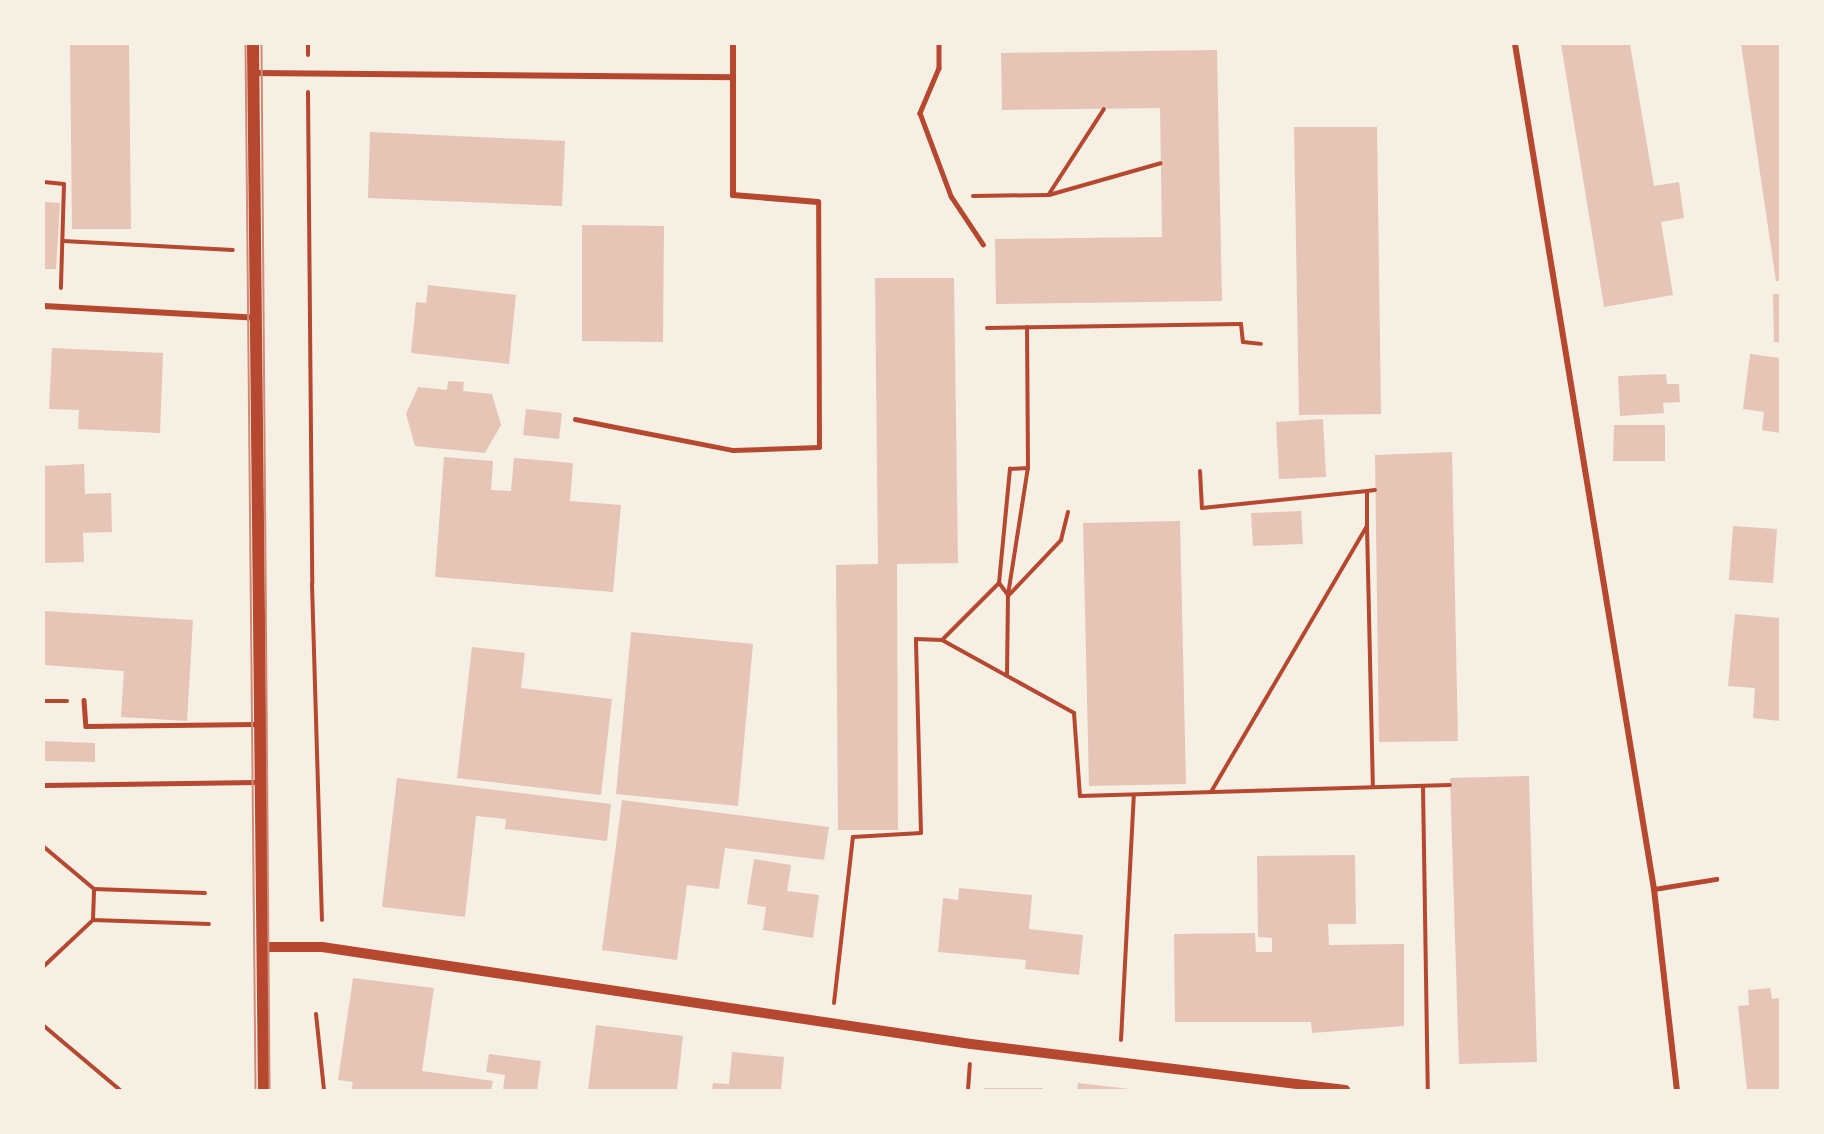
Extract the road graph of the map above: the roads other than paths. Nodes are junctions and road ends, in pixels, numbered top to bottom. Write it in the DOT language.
graph roads {
  1 [pos="253,44"];
  2 [pos="733,44"];
  3 [pos="939,44"];
  4 [pos="1515,44"];
  5 [pos="253,73"];
  6 [pos="733,77"];
  7 [pos="818,202"];
  8 [pos="983,244"];
  9 [pos="44,306"];
  10 [pos="258,318"];
  11 [pos="575,419"];
  12 [pos="84,700"];
  13 [pos="260,724"];
  14 [pos="260,782"];
  15 [pos="44,786"];
  16 [pos="1716,879"];
  17 [pos="1654,890"];
  18 [pos="262,947"];
  19 [pos="264,1090"];
  20 [pos="1345,1090"];
  21 [pos="1677,1090"];
  1 -- 5 [label="main road"];
  2 -- 6 [label="street"];
  3 -- 8 [label="lane"];
  4 -- 17 [label="street"];
  5 -- 6 [label="street"];
  5 -- 10 [label="main road"];
  6 -- 7 [label="street"];
  7 -- 11 [label="lane"];
  9 -- 10 [label="street"];
  10 -- 13 [label="main road"];
  12 -- 13 [label="lane"];
  13 -- 14 [label="main road"];
  14 -- 15 [label="lane"];
  14 -- 18 [label="main road"];
  16 -- 17 [label="lane"];
  17 -- 21 [label="street"];
  18 -- 19 [label="main road"];
  18 -- 20 [label="street"];
}
